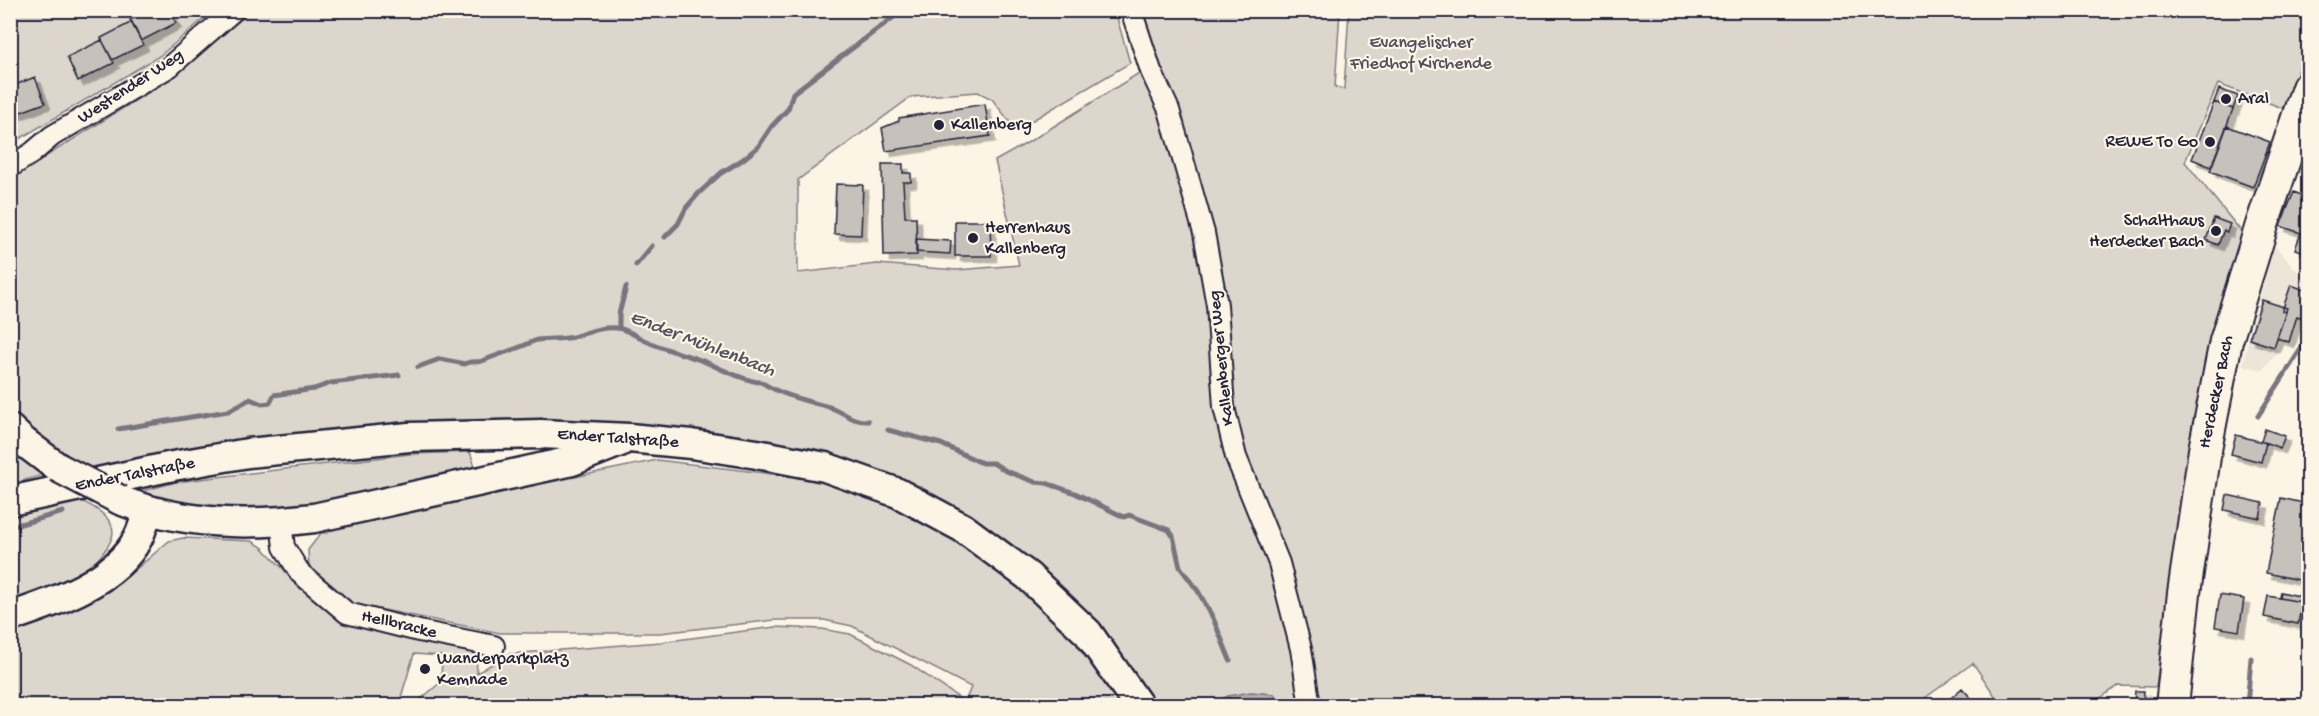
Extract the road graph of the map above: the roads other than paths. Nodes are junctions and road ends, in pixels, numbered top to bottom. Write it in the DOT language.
graph roads {
  1 [pos="234,10"];
  2 [pos="1131,10"];
  3 [pos="2308,88"];
  4 [pos="52,136"];
  5 [pos="10,152"];
  6 [pos="10,167"];
  7 [pos="10,429"];
  8 [pos="629,438"];
  9 [pos="10,501"];
  10 [pos="147,511"];
  11 [pos="281,522"];
  12 [pos="10,617"];
  13 [pos="494,646"];
  14 [pos="1139,705"];
  15 [pos="1310,705"];
  16 [pos="2172,705"];
  1 -- 4 [label="street, Westender Weg"];
  2 -- 15 [label="street, Kallenberger Weg"];
  3 -- 16 [label="main road, Herdecker Bach"];
  4 -- 5 [label="street, Westender Weg"];
  4 -- 6 [label="street, Westender Weg"];
  7 -- 10 [label="main road, bridge"];
  8 -- 9 [label="main road, Ender Talstraße"];
  8 -- 11 [label="main road"];
  8 -- 14 [label="main road, Ender Talstraße"];
  10 -- 11 [label="main road"];
  10 -- 12 [label="main road"];
  11 -- 13 [label="street, Hellbracke"];
}
